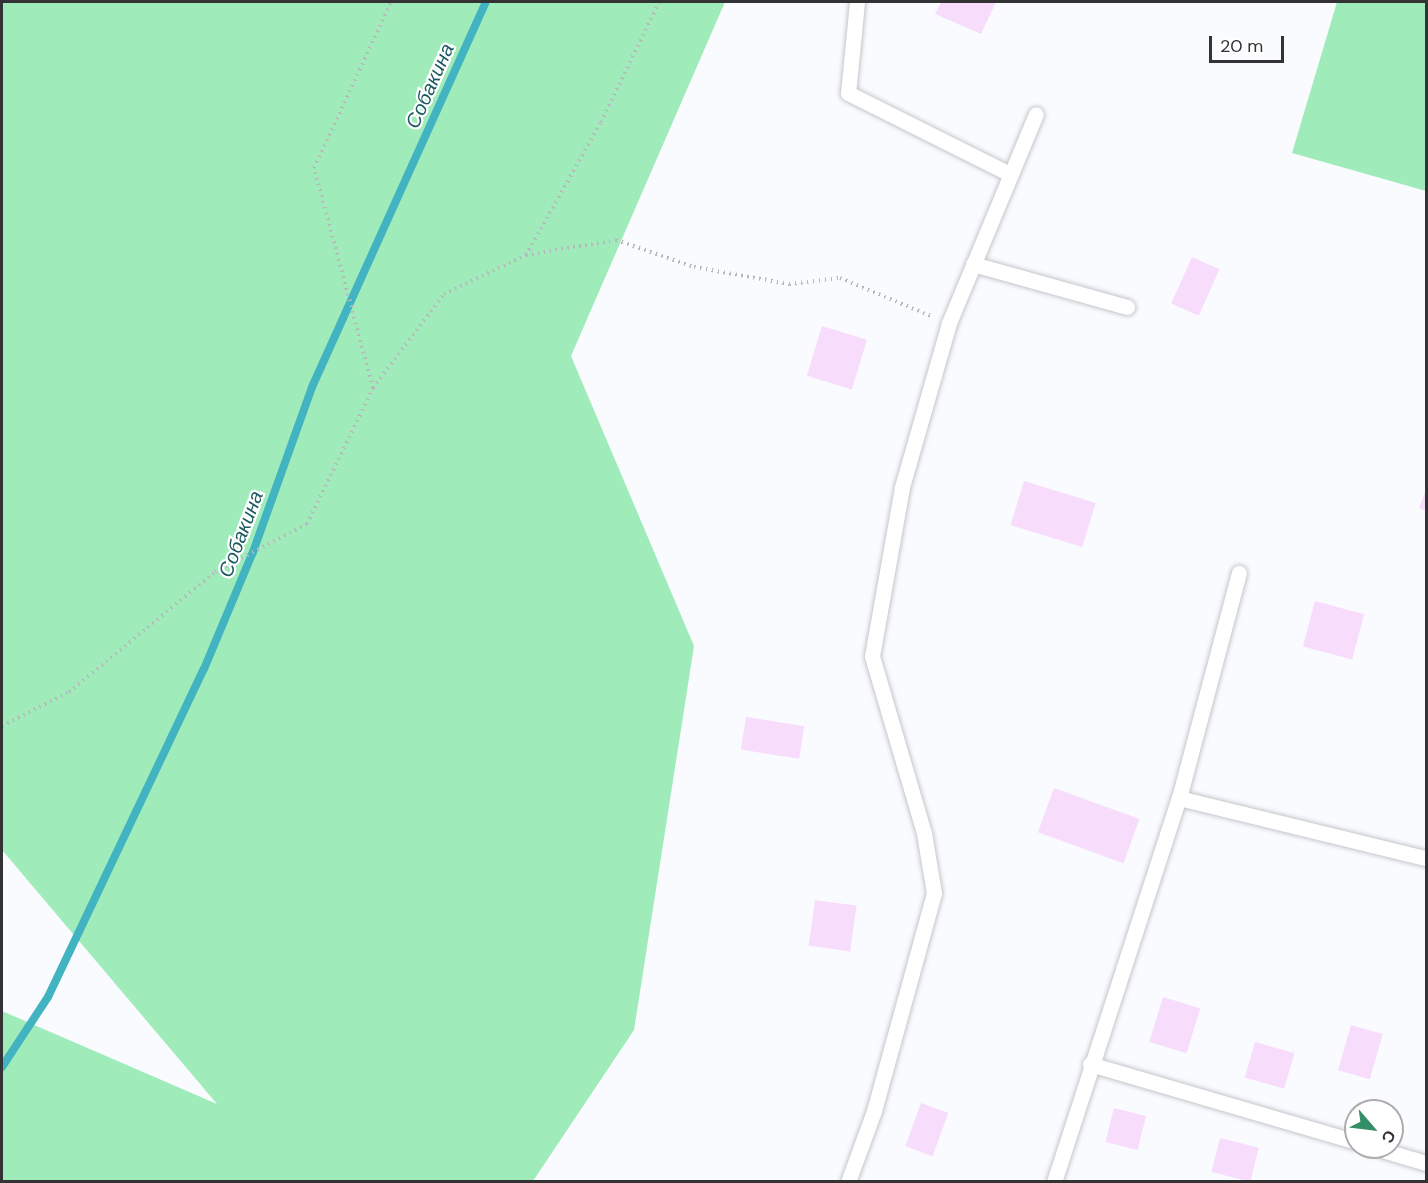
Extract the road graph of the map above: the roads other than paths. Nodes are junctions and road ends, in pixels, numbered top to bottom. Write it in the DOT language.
graph roads {
  1 [pos="857,2"];
  2 [pos="1036,114"];
  3 [pos="1010,174"];
  4 [pos="973,264"];
  5 [pos="1127,307"];
  6 [pos="1239,573"];
  7 [pos="1179,798"];
  8 [pos="1426,858"];
  9 [pos="1090,1064"];
  10 [pos="1344,1138"];
  11 [pos="1404,1156"];
  12 [pos="1426,1162"];
  13 [pos="849,1182"];
  14 [pos="1054,1182"];
  1 -- 3 [label="lane"];
  2 -- 3 [label="lane"];
  3 -- 4 [label="lane"];
  4 -- 5 [label="lane"];
  4 -- 13 [label="lane"];
  6 -- 7 [label="lane"];
  7 -- 8 [label="lane"];
  7 -- 9 [label="lane"];
  9 -- 10 [label="lane"];
  9 -- 14 [label="lane"];
  11 -- 12 [label="lane"];
}
